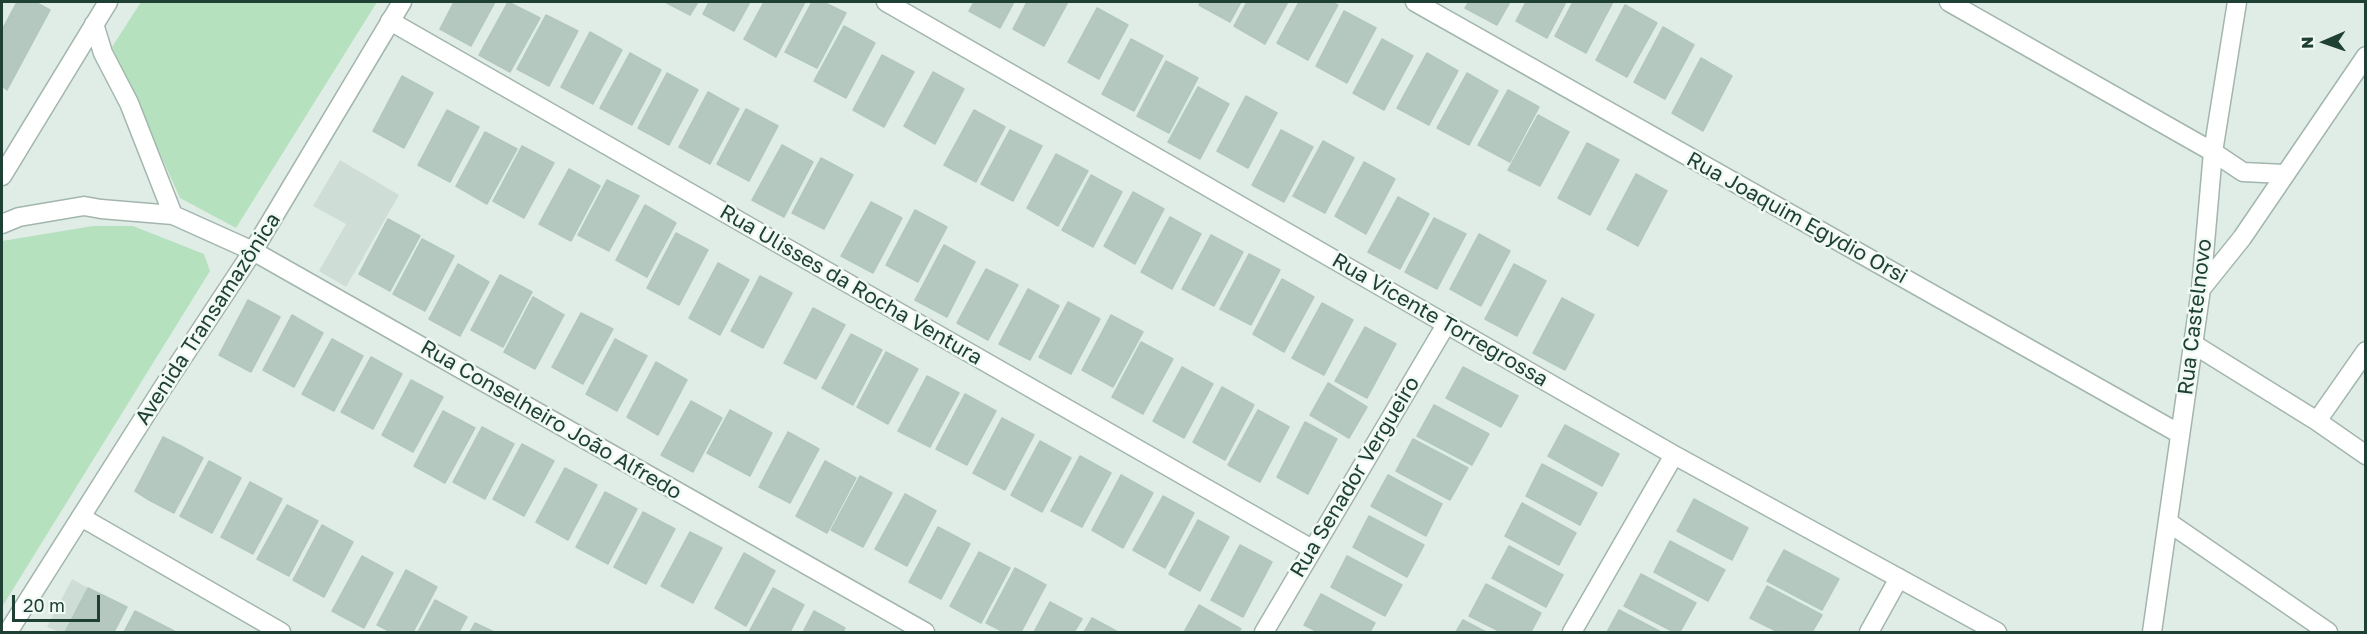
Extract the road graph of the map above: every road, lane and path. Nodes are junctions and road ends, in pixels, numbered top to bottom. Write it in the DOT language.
graph roads {
  1 [pos="108,2"];
  2 [pos="402,2"];
  3 [pos="886,2"];
  4 [pos="1414,2"];
  5 [pos="1949,2"];
  6 [pos="2237,2"];
  7 [pos="390,21"];
  8 [pos="94,24"];
  9 [pos="2366,56"];
  10 [pos="2212,152"];
  11 [pos="2284,174"];
  12 [pos="2,176"];
  13 [pos="173,215"];
  14 [pos="2,224"];
  15 [pos="253,251"];
  16 [pos="2201,289"];
  17 [pos="1447,323"];
  18 [pos="2193,344"];
  19 [pos="2366,351"];
  20 [pos="2317,421"];
  21 [pos="2180,434"];
  22 [pos="1674,455"];
  23 [pos="2366,455"];
  24 [pos="81,517"];
  25 [pos="2168,522"];
  26 [pos="1312,549"];
  27 [pos="1899,578"];
  28 [pos="8,633"];
  29 [pos="281,633"];
  30 [pos="925,633"];
  31 [pos="1264,633"];
  32 [pos="1572,633"];
  33 [pos="1869,633"];
  34 [pos="1997,633"];
  35 [pos="2152,633"];
  36 [pos="2328,633"];
  1 -- 8 [label="street"];
  2 -- 7 [label="street, Avenida Transamazônica"];
  3 -- 17 [label="street, Rua Vicente Torregrossa"];
  4 -- 21 [label="street, Rua Joaquim Egydio Orsi"];
  5 -- 10 [label="street"];
  6 -- 10 [label="street, Rua Castelnovo"];
  7 -- 15 [label="street, Avenida Transamazônica"];
  7 -- 26 [label="street, Rua Ulisses da Rocha Ventura"];
  8 -- 12 [label="street"];
  8 -- 13 [label="street"];
  9 -- 11 [label="street"];
  10 -- 11 [label="street"];
  10 -- 16 [label="street, Rua Castelnovo"];
  11 -- 16 [label="street"];
  13 -- 14 [label="street, Rua Conselheiro João Alfredo"];
  13 -- 15 [label="street, Rua Conselheiro João Alfredo"];
  15 -- 24 [label="street, Avenida Transamazônica"];
  15 -- 30 [label="street, Rua Conselheiro João Alfredo"];
  16 -- 18 [label="street, Rua Castelnovo"];
  17 -- 22 [label="street, Rua Vicente Torregrossa"];
  17 -- 26 [label="street, Rua Senador Vergueiro"];
  18 -- 20 [label="street"];
  18 -- 21 [label="street, Rua Castelnovo"];
  19 -- 20 [label="street"];
  20 -- 23 [label="street"];
  21 -- 25 [label="street, Rua Castelnovo"];
  22 -- 27 [label="street, Rua Vicente Torregrossa"];
  22 -- 32 [label="street"];
  24 -- 28 [label="street, Avenida Transamazônica"];
  24 -- 29 [label="street"];
  25 -- 35 [label="street, Rua Castelnovo"];
  25 -- 36 [label="street"];
  26 -- 31 [label="street, Rua Senador Vergueiro"];
  27 -- 33 [label="street"];
  27 -- 34 [label="street, Rua Vicente Torregrossa"];
}
